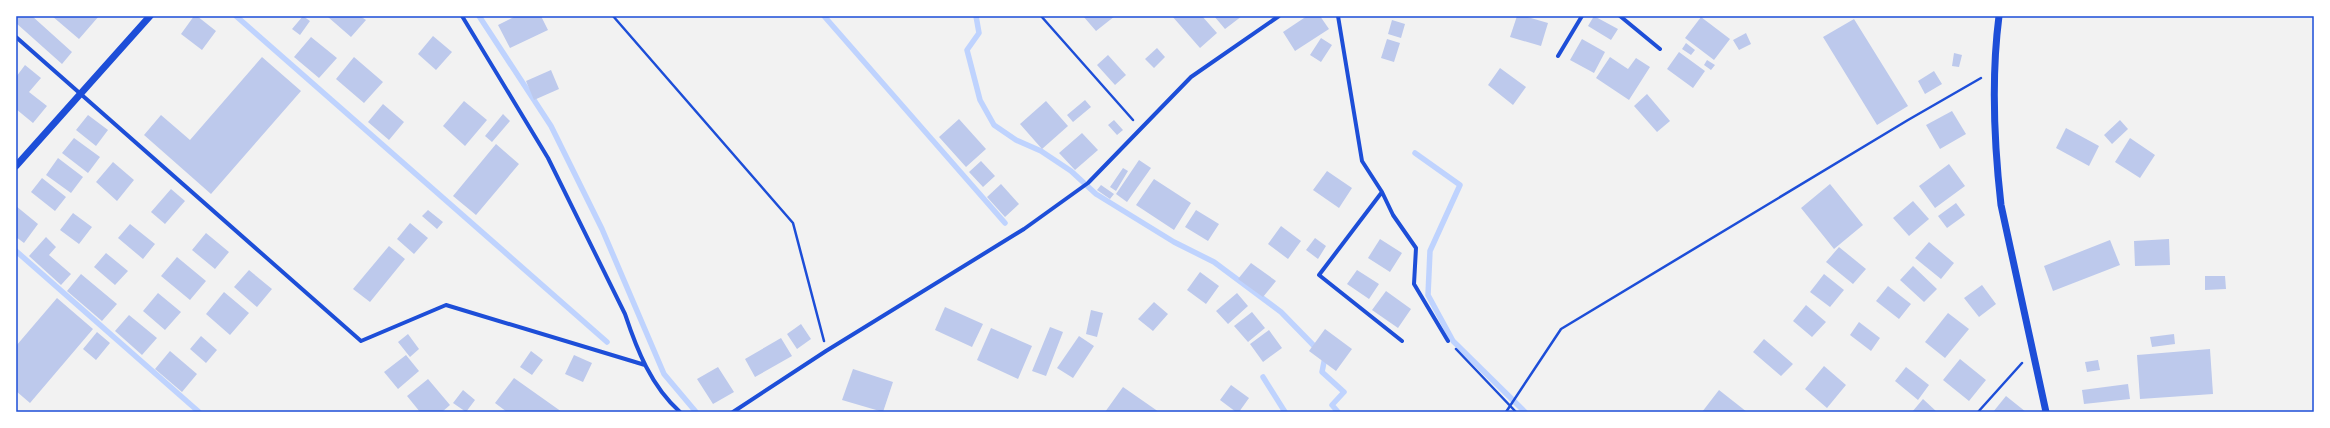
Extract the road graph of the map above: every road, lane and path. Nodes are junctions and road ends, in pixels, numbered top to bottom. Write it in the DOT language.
graph roads {
  1 [pos="150,16"];
  2 [pos="462,16"];
  3 [pos="613,16"];
  4 [pos="1041,16"];
  5 [pos="1279,16"];
  6 [pos="1338,16"];
  7 [pos="1582,16"];
  8 [pos="1620,16"];
  9 [pos="1999,16"];
  10 [pos="16,37"];
  11 [pos="1660,49"];
  12 [pos="1558,56"];
  13 [pos="1994,71"];
  14 [pos="80,93"];
  15 [pos="1141,129"];
  16 [pos="16,166"];
  17 [pos="1382,192"];
  18 [pos="1402,341"];
  19 [pos="1448,341"];
  20 [pos="826,351"];
  21 [pos="2031,352"];
  22 [pos="645,365"];
  23 [pos="1510,406"];
  24 [pos="680,412"];
  25 [pos="733,412"];
  26 [pos="1506,412"];
  27 [pos="1516,412"];
  28 [pos="1978,412"];
  29 [pos="2046,412"];
  1 -- 14 [label="street"];
  2 -- 22 [label="street"];
  3 -- 20 [label="path"];
  4 -- 15 [label="path"];
  5 -- 15 [label="street"];
  6 -- 17 [label="street"];
  7 -- 12 [label="street"];
  8 -- 11 [label="street"];
  9 -- 13 [label="street"];
  10 -- 14 [label="street"];
  13 -- 21 [label="street"];
  13 -- 23 [label="path"];
  14 -- 16 [label="street"];
  14 -- 22 [label="street"];
  15 -- 20 [label="street"];
  17 -- 18 [label="street"];
  17 -- 19 [label="street"];
  19 -- 23 [label="path"];
  20 -- 25 [label="street"];
  21 -- 28 [label="path"];
  21 -- 29 [label="street"];
  22 -- 24 [label="street"];
  23 -- 26 [label="path"];
  23 -- 27 [label="path"];
}
